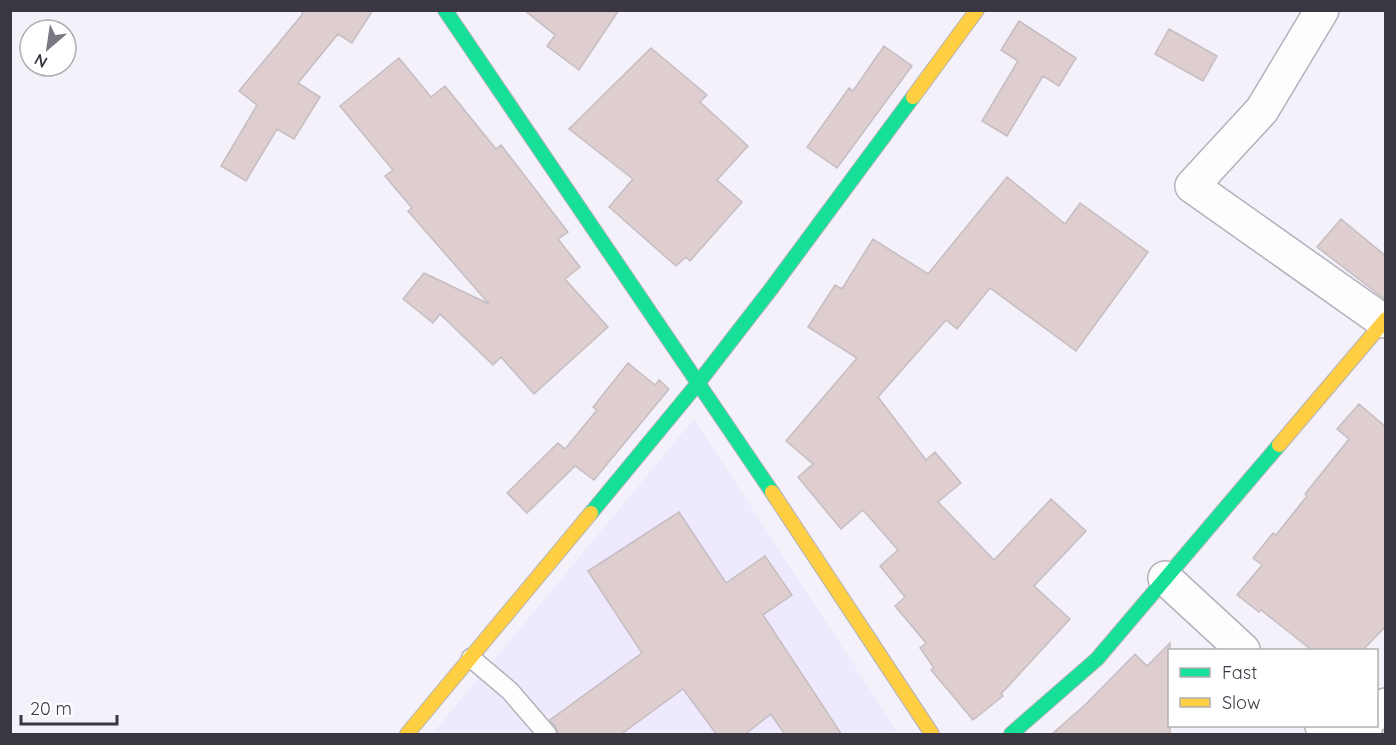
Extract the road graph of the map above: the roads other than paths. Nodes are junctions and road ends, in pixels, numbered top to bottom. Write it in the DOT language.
graph roads {
  1 [pos="445,10"];
  2 [pos="977,10"];
  3 [pos="1322,10"];
  4 [pos="1384,320"];
  5 [pos="699,382"];
  6 [pos="1165,578"];
  7 [pos="1241,649"];
  8 [pos="471,658"];
  9 [pos="407,735"];
  10 [pos="547,735"];
  11 [pos="932,735"];
  12 [pos="1011,735"];
  1 -- 5 [label="street"];
  2 -- 5 [label="street"];
  3 -- 4 [label="street"];
  4 -- 6 [label="street"];
  5 -- 8 [label="street"];
  5 -- 11 [label="street"];
  6 -- 7 [label="street"];
  6 -- 12 [label="street"];
  8 -- 9 [label="street"];
  8 -- 10 [label="lane"];
}
